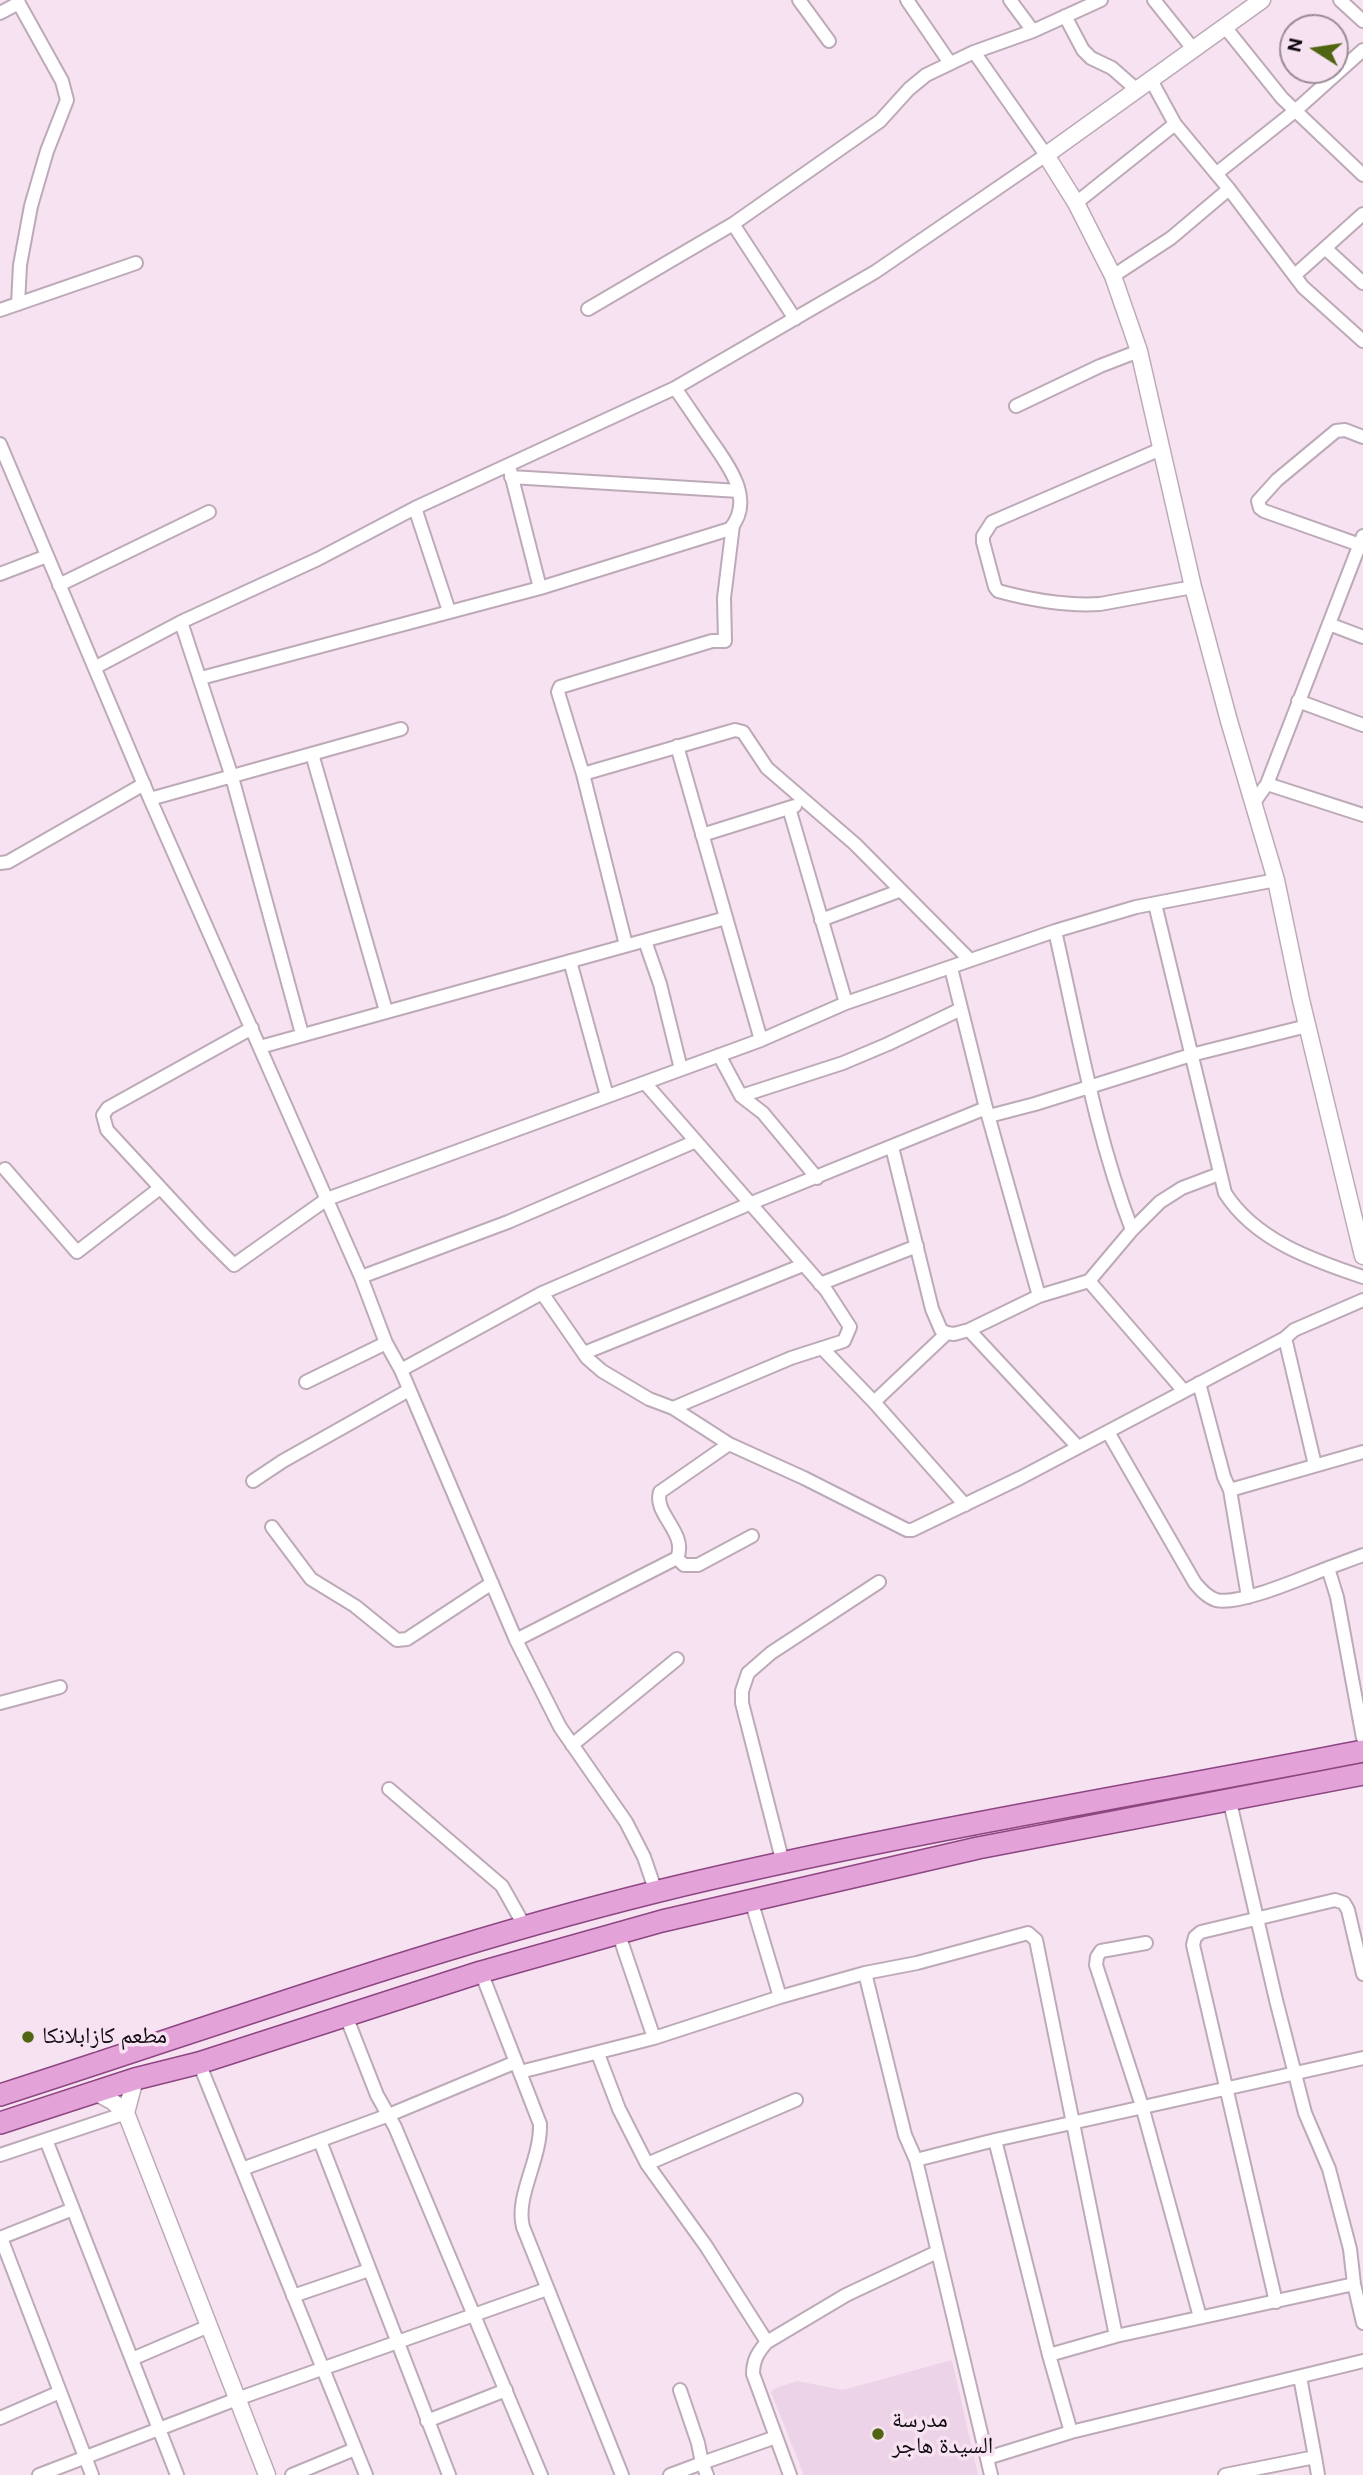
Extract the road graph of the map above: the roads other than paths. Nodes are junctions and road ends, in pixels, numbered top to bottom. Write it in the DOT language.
graph roads {
  1 [pos="799,0"];
  2 [pos="907,0"];
  3 [pos="1010,0"];
  4 [pos="1101,0"];
  5 [pos="1154,0"];
  6 [pos="1262,0"];
  7 [pos="1340,0"];
  8 [pos="18,1"];
  9 [pos="0,13"];
  10 [pos="1065,16"];
  11 [pos="1363,21"];
  12 [pos="1225,27"];
  13 [pos="1033,31"];
  14 [pos="829,41"];
  15 [pos="1194,50"];
  16 [pos="1363,50"];
  17 [pos="974,52"];
  18 [pos="950,63"];
  19 [pos="1151,80"];
  20 [pos="1137,90"];
  21 [pos="1295,111"];
  22 [pos="1175,124"];
  23 [pos="1046,155"];
  24 [pos="1217,173"];
  25 [pos="1363,175"];
  26 [pos="1230,189"];
  27 [pos="1076,203"];
  28 [pos="1363,214"];
  29 [pos="733,223"];
  30 [pos="1325,248"];
  31 [pos="136,263"];
  32 [pos="1295,275"];
  33 [pos="1113,276"];
  34 [pos="1363,283"];
  35 [pos="18,304"];
  36 [pos="588,309"];
  37 [pos="0,310"];
  38 [pos="795,318"];
  39 [pos="1363,341"];
  40 [pos="1139,351"];
  41 [pos="675,388"];
  42 [pos="1016,406"];
  43 [pos="1363,438"];
  44 [pos="0,444"];
  45 [pos="1161,449"];
  46 [pos="510,463"];
  47 [pos="511,477"];
  48 [pos="739,491"];
  49 [pos="415,508"];
  50 [pos="209,512"];
  51 [pos="733,525"];
  52 [pos="1362,542"];
  53 [pos="47,556"];
  54 [pos="0,574"];
  55 [pos="59,585"];
  56 [pos="1193,587"];
  57 [pos="540,588"];
  58 [pos="449,611"];
  59 [pos="181,622"];
  60 [pos="1329,624"];
  61 [pos="1363,637"];
  62 [pos="96,667"];
  63 [pos="201,678"];
  64 [pos="1298,701"];
  65 [pos="1363,725"];
  66 [pos="401,730"];
  67 [pos="677,746"];
  68 [pos="312,754"];
  69 [pos="583,774"];
  70 [pos="232,777"];
  71 [pos="144,783"];
  72 [pos="1267,784"];
  73 [pos="150,799"];
  74 [pos="809,802"];
  75 [pos="1253,804"];
  76 [pos="789,808"];
  77 [pos="1363,815"];
  78 [pos="702,835"];
  79 [pos="0,863"];
  80 [pos="1276,880"];
  81 [pos="899,891"];
  82 [pos="1155,904"];
  83 [pos="726,918"];
  84 [pos="821,920"];
  85 [pos="1055,931"];
  86 [pos="645,941"];
  87 [pos="626,945"];
  88 [pos="970,960"];
  89 [pos="570,961"];
  90 [pos="951,968"];
  91 [pos="846,1003"];
  92 [pos="961,1009"];
  93 [pos="386,1012"];
  94 [pos="1307,1026"];
  95 [pos="252,1028"];
  96 [pos="302,1034"];
  97 [pos="761,1040"];
  98 [pos="260,1047"];
  99 [pos="719,1055"];
  100 [pos="1191,1055"];
  101 [pos="681,1069"];
  102 [pos="645,1083"];
  103 [pos="1090,1087"];
  104 [pos="607,1096"];
  105 [pos="741,1097"];
  106 [pos="988,1112"];
  107 [pos="694,1142"];
  108 [pos="892,1147"];
  109 [pos="5,1169"];
  110 [pos="1219,1174"];
  111 [pos="817,1178"];
  112 [pos="160,1188"];
  113 [pos="327,1199"];
  114 [pos="749,1204"];
  115 [pos="1132,1230"];
  116 [pos="916,1245"];
  117 [pos="1362,1249"];
  118 [pos="803,1265"];
  119 [pos="361,1277"];
  120 [pos="1363,1277"];
  121 [pos="1089,1281"];
  122 [pos="820,1283"];
  123 [pos="542,1293"];
  124 [pos="1039,1296"];
  125 [pos="1363,1300"];
  126 [pos="969,1330"];
  127 [pos="947,1334"];
  128 [pos="1285,1338"];
  129 [pos="386,1343"];
  130 [pos="822,1348"];
  131 [pos="584,1353"];
  132 [pos="401,1370"];
  133 [pos="306,1382"];
  134 [pos="1199,1383"];
  135 [pos="409,1390"];
  136 [pos="1183,1391"];
  137 [pos="874,1402"];
  138 [pos="673,1408"];
  139 [pos="1108,1432"];
  140 [pos="729,1444"];
  141 [pos="1078,1447"];
  142 [pos="1363,1451"];
  143 [pos="1315,1465"];
  144 [pos="253,1481"];
  145 [pos="1230,1490"];
  146 [pos="965,1505"];
  147 [pos="272,1527"];
  148 [pos="752,1536"];
  149 [pos="1363,1555"];
  150 [pos="677,1558"];
  151 [pos="1328,1569"];
  152 [pos="879,1582"];
  153 [pos="492,1583"];
  154 [pos="1248,1597"];
  155 [pos="516,1640"];
  156 [pos="677,1659"];
  157 [pos="60,1687"];
  158 [pos="0,1703"];
  159 [pos="1363,1738"];
  160 [pos="572,1745"];
  161 [pos="1363,1751"];
  162 [pos="1363,1774"];
  163 [pos="389,1789"];
  164 [pos="1229,1798"];
  165 [pos="783,1863"];
  166 [pos="656,1892"];
  167 [pos="751,1900"];
  168 [pos="1259,1919"];
  169 [pos="525,1927"];
  170 [pos="618,1932"];
  171 [pos="1146,1942"];
  172 [pos="481,1972"];
  173 [pos="865,1973"];
  174 [pos="1363,1974"];
  175 [pos="780,1997"];
  176 [pos="346,2016"];
  177 [pos="654,2038"];
  178 [pos="598,2054"];
  179 [pos="1363,2058"];
  180 [pos="199,2063"];
  181 [pos="518,2067"];
  182 [pos="1295,2073"];
  183 [pos="135,2079"];
  184 [pos="1227,2088"];
  185 [pos="95,2092"];
  186 [pos="0,2095"];
  187 [pos="796,2100"];
  188 [pos="1142,2106"];
  189 [pos="126,2113"];
  190 [pos="389,2115"];
  191 [pos="1073,2122"];
  192 [pos="0,2123"];
  193 [pos="46,2140"];
  194 [pos="320,2140"];
  195 [pos="995,2140"];
  196 [pos="0,2155"];
  197 [pos="916,2160"];
  198 [pos="647,2164"];
  199 [pos="242,2169"];
  200 [pos="73,2209"];
  201 [pos="1,2238"];
  202 [pos="937,2252"];
  203 [pos="369,2270"];
  204 [pos="1354,2284"];
  205 [pos="547,2289"];
  206 [pos="293,2296"];
  207 [pos="1276,2302"];
  208 [pos="472,2316"];
  209 [pos="1200,2317"];
  210 [pos="1362,2317"];
  211 [pos="209,2326"];
  212 [pos="1116,2336"];
  213 [pos="766,2342"];
  214 [pos="397,2343"];
  215 [pos="1049,2355"];
  216 [pos="132,2359"];
  217 [pos="1363,2361"];
  218 [pos="323,2369"];
  219 [pos="1300,2376"];
  220 [pos="506,2390"];
  221 [pos="680,2390"];
  222 [pos="60,2392"];
  223 [pos="237,2399"];
  224 [pos="0,2418"];
  225 [pos="428,2421"];
  226 [pos="159,2428"];
  227 [pos="1071,2432"];
  228 [pos="776,2437"];
  229 [pos="355,2449"];
  230 [pos="1315,2457"];
  231 [pos="85,2458"];
  232 [pos="987,2458"];
  233 [pos="704,2469"];
  234 [pos="39,2475"];
  235 [pos="92,2475"];
  236 [pos="177,2475"];
  237 [pos="267,2475"];
  238 [pos="292,2475"];
  239 [pos="366,2475"];
  240 [pos="449,2475"];
  241 [pos="541,2475"];
  242 [pos="622,2475"];
  243 [pos="670,2475"];
  244 [pos="790,2475"];
  245 [pos="991,2475"];
  246 [pos="1225,2475"];
  247 [pos="1318,2475"];
  1 -- 14 [label="street"];
  2 -- 18 [label="street"];
  3 -- 13 [label="street"];
  4 -- 10 [label="street"];
  5 -- 15 [label="street"];
  6 -- 12 [label="street"];
  7 -- 11 [label="street"];
  8 -- 9 [label="street"];
  8 -- 35 [label="street"];
  10 -- 13 [label="street"];
  10 -- 20 [label="street"];
  12 -- 15 [label="street"];
  12 -- 21 [label="street"];
  13 -- 17 [label="street"];
  15 -- 19 [label="street"];
  16 -- 21 [label="street"];
  17 -- 18 [label="street"];
  17 -- 23 [label="street"];
  18 -- 29 [label="street"];
  19 -- 20 [label="street"];
  19 -- 22 [label="street"];
  20 -- 23 [label="street"];
  21 -- 24 [label="street"];
  21 -- 25 [label="street"];
  22 -- 24 [label="street"];
  22 -- 27 [label="street"];
  23 -- 27 [label="street"];
  23 -- 38 [label="street"];
  24 -- 26 [label="street"];
  26 -- 32 [label="street"];
  26 -- 33 [label="street"];
  27 -- 33 [label="street"];
  28 -- 30 [label="street"];
  29 -- 36 [label="street"];
  29 -- 38 [label="street"];
  30 -- 32 [label="street"];
  30 -- 34 [label="street"];
  31 -- 35 [label="street"];
  32 -- 39 [label="street"];
  33 -- 40 [label="street"];
  35 -- 37 [label="street"];
  38 -- 41 [label="street"];
  40 -- 42 [label="street"];
  40 -- 45 [label="street"];
  41 -- 46 [label="street"];
  41 -- 48 [label="street"];
  43 -- 52 [label="street"];
  44 -- 53 [label="street"];
  45 -- 56 [label="street"];
  45 -- 56 [label="street"];
  46 -- 47 [label="street"];
  46 -- 49 [label="street"];
  47 -- 48 [label="street"];
  47 -- 57 [label="street"];
  48 -- 51 [label="street"];
  49 -- 58 [label="street"];
  49 -- 59 [label="street"];
  50 -- 55 [label="street"];
  51 -- 57 [label="street"];
  51 -- 69 [label="street"];
  52 -- 60 [label="street"];
  53 -- 54 [label="street"];
  53 -- 55 [label="street"];
  55 -- 62 [label="street"];
  56 -- 75 [label="street"];
  57 -- 58 [label="street"];
  58 -- 63 [label="street"];
  59 -- 62 [label="street"];
  59 -- 63 [label="street"];
  60 -- 61 [label="street"];
  60 -- 64 [label="street"];
  62 -- 71 [label="street"];
  63 -- 70 [label="street"];
  64 -- 65 [label="street"];
  64 -- 72 [label="street"];
  66 -- 68 [label="street"];
  67 -- 69 [label="street"];
  67 -- 74 [label="street"];
  67 -- 78 [label="street"];
  68 -- 70 [label="street"];
  68 -- 93 [label="street"];
  69 -- 87 [label="street"];
  70 -- 73 [label="street"];
  70 -- 96 [label="street"];
  71 -- 73 [label="street"];
  71 -- 79 [label="street"];
  72 -- 75 [label="street"];
  72 -- 77 [label="street"];
  73 -- 95 [label="street"];
  74 -- 76 [label="street"];
  74 -- 81 [label="street"];
  75 -- 80 [label="street"];
  76 -- 78 [label="street"];
  76 -- 84 [label="street"];
  78 -- 83 [label="street"];
  80 -- 82 [label="street"];
  80 -- 94 [label="street"];
  81 -- 84 [label="street"];
  81 -- 88 [label="street"];
  82 -- 85 [label="street"];
  82 -- 100 [label="street"];
  83 -- 86 [label="street"];
  83 -- 97 [label="street"];
  84 -- 91 [label="street"];
  85 -- 88 [label="street"];
  85 -- 103 [label="street"];
  86 -- 87 [label="street"];
  86 -- 101 [label="street"];
  87 -- 89 [label="street"];
  88 -- 90 [label="street"];
  89 -- 93 [label="street"];
  89 -- 104 [label="street"];
  90 -- 91 [label="street"];
  90 -- 92 [label="street"];
  91 -- 97 [label="street"];
  92 -- 105 [label="street"];
  92 -- 106 [label="street"];
  93 -- 96 [label="street"];
  94 -- 100 [label="street"];
  94 -- 117 [label="street"];
  95 -- 98 [label="street"];
  95 -- 112 [label="street"];
  96 -- 98 [label="street"];
  97 -- 99 [label="street"];
  98 -- 113 [label="street"];
  99 -- 101 [label="street"];
  99 -- 105 [label="street"];
  100 -- 103 [label="street"];
  100 -- 110 [label="street"];
  101 -- 102 [label="street"];
  102 -- 104 [label="street"];
  102 -- 107 [label="street"];
  103 -- 106 [label="street"];
  103 -- 115 [label="street"];
  104 -- 113 [label="street"];
  105 -- 111 [label="street"];
  106 -- 108 [label="street"];
  106 -- 124 [label="street"];
  107 -- 114 [label="street"];
  107 -- 119 [label="street"];
  108 -- 111 [label="street"];
  108 -- 116 [label="street"];
  109 -- 112 [label="street"];
  110 -- 115 [label="street"];
  110 -- 120 [label="street"];
  111 -- 114 [label="street"];
  112 -- 113 [label="street"];
  113 -- 119 [label="street"];
  114 -- 118 [label="street"];
  114 -- 123 [label="street"];
  115 -- 121 [label="street"];
  116 -- 122 [label="street"];
  116 -- 127 [label="street"];
  118 -- 122 [label="street"];
  118 -- 131 [label="street"];
  119 -- 129 [label="street"];
  121 -- 124 [label="street"];
  121 -- 136 [label="street"];
  122 -- 130 [label="street"];
  123 -- 131 [label="street"];
  123 -- 132 [label="street"];
  124 -- 126 [label="street"];
  125 -- 128 [label="street"];
  126 -- 127 [label="street"];
  126 -- 141 [label="street"];
  127 -- 137 [label="street"];
  128 -- 134 [label="street"];
  128 -- 143 [label="street"];
  129 -- 132 [label="street"];
  129 -- 133 [label="street"];
  130 -- 137 [label="street"];
  130 -- 138 [label="street"];
  131 -- 138 [label="street"];
  132 -- 135 [label="street"];
  134 -- 136 [label="street"];
  134 -- 145 [label="street"];
  135 -- 144 [label="street"];
  135 -- 153 [label="street"];
  136 -- 139 [label="street"];
  137 -- 146 [label="street"];
  138 -- 140 [label="street"];
  139 -- 141 [label="street"];
  139 -- 154 [label="street"];
  140 -- 146 [label="street"];
  140 -- 150 [label="street"];
  141 -- 146 [label="street"];
  142 -- 143 [label="street"];
  143 -- 145 [label="street"];
  145 -- 154 [label="street"];
  147 -- 153 [label="street"];
  148 -- 150 [label="street"];
  149 -- 151 [label="street"];
  150 -- 155 [label="street"];
  151 -- 154 [label="street"];
  151 -- 159 [label="street"];
  152 -- 165 [label="street"];
  153 -- 155 [label="street"];
  155 -- 160 [label="street"];
  156 -- 160 [label="street"];
  157 -- 158 [label="street"];
  160 -- 166 [label="street"];
  161 -- 165 [label="main road"];
  162 -- 164 [label="main road"];
  163 -- 169 [label="street"];
  164 -- 167 [label="main road"];
  164 -- 168 [label="street"];
  165 -- 166 [label="main road"];
  166 -- 169 [label="main road"];
  167 -- 170 [label="main road"];
  167 -- 175 [label="street"];
  168 -- 174 [label="street"];
  168 -- 182 [label="street"];
  168 -- 184 [label="street"];
  169 -- 186 [label="main road"];
  170 -- 172 [label="main road"];
  170 -- 177 [label="street"];
  171 -- 188 [label="street"];
  172 -- 176 [label="main road"];
  172 -- 181 [label="street"];
  173 -- 175 [label="street"];
  173 -- 191 [label="street"];
  173 -- 197 [label="street"];
  175 -- 177 [label="street"];
  176 -- 180 [label="main road"];
  176 -- 190 [label="street"];
  177 -- 178 [label="street"];
  178 -- 181 [label="street"];
  178 -- 198 [label="street"];
  179 -- 182 [label="street"];
  180 -- 183 [label="main road"];
  180 -- 199 [label="street"];
  181 -- 190 [label="street"];
  181 -- 205 [label="street"];
  182 -- 184 [label="street"];
  182 -- 204 [label="street"];
  183 -- 185 [label="main road"];
  183 -- 189 [label="street"];
  184 -- 188 [label="street"];
  184 -- 207 [label="street"];
  185 -- 189 [label="street"];
  185 -- 192 [label="main road"];
  187 -- 198 [label="street"];
  188 -- 191 [label="street"];
  188 -- 209 [label="street"];
  189 -- 193 [label="street"];
  189 -- 211 [label="street"];
  190 -- 194 [label="street"];
  190 -- 208 [label="street"];
  191 -- 195 [label="street"];
  191 -- 212 [label="street"];
  193 -- 196 [label="street"];
  193 -- 200 [label="street"];
  194 -- 199 [label="street"];
  194 -- 203 [label="street"];
  195 -- 197 [label="street"];
  195 -- 215 [label="street"];
  197 -- 202 [label="street"];
  198 -- 213 [label="street"];
  199 -- 206 [label="street"];
  200 -- 201 [label="street"];
  200 -- 216 [label="street"];
  201 -- 222 [label="street"];
  202 -- 213 [label="street"];
  202 -- 232 [label="street"];
  203 -- 206 [label="street"];
  203 -- 214 [label="street"];
  204 -- 207 [label="street"];
  204 -- 210 [label="street"];
  205 -- 208 [label="street"];
  205 -- 242 [label="street"];
  206 -- 218 [label="street"];
  207 -- 209 [label="street"];
  208 -- 214 [label="street"];
  208 -- 220 [label="street"];
  209 -- 212 [label="street"];
  211 -- 216 [label="street"];
  211 -- 223 [label="street"];
  212 -- 215 [label="street"];
  213 -- 228 [label="street"];
  214 -- 218 [label="street"];
  214 -- 225 [label="street"];
  215 -- 227 [label="street"];
  216 -- 226 [label="street"];
  217 -- 219 [label="street"];
  218 -- 223 [label="street"];
  218 -- 229 [label="street"];
  219 -- 227 [label="street"];
  219 -- 230 [label="street"];
  220 -- 225 [label="street"];
  220 -- 241 [label="street"];
  221 -- 233 [label="street"];
  222 -- 224 [label="street"];
  222 -- 231 [label="street"];
  223 -- 226 [label="street"];
  223 -- 237 [label="street"];
  225 -- 240 [label="street"];
  226 -- 231 [label="street"];
  226 -- 236 [label="street"];
  227 -- 232 [label="street"];
  228 -- 233 [label="street"];
  228 -- 244 [label="street"];
  229 -- 238 [label="street"];
  229 -- 239 [label="street"];
  230 -- 246 [label="street"];
  230 -- 247 [label="street"];
  231 -- 234 [label="street"];
  231 -- 235 [label="street"];
  232 -- 245 [label="street"];
  233 -- 243 [label="street"];
}
